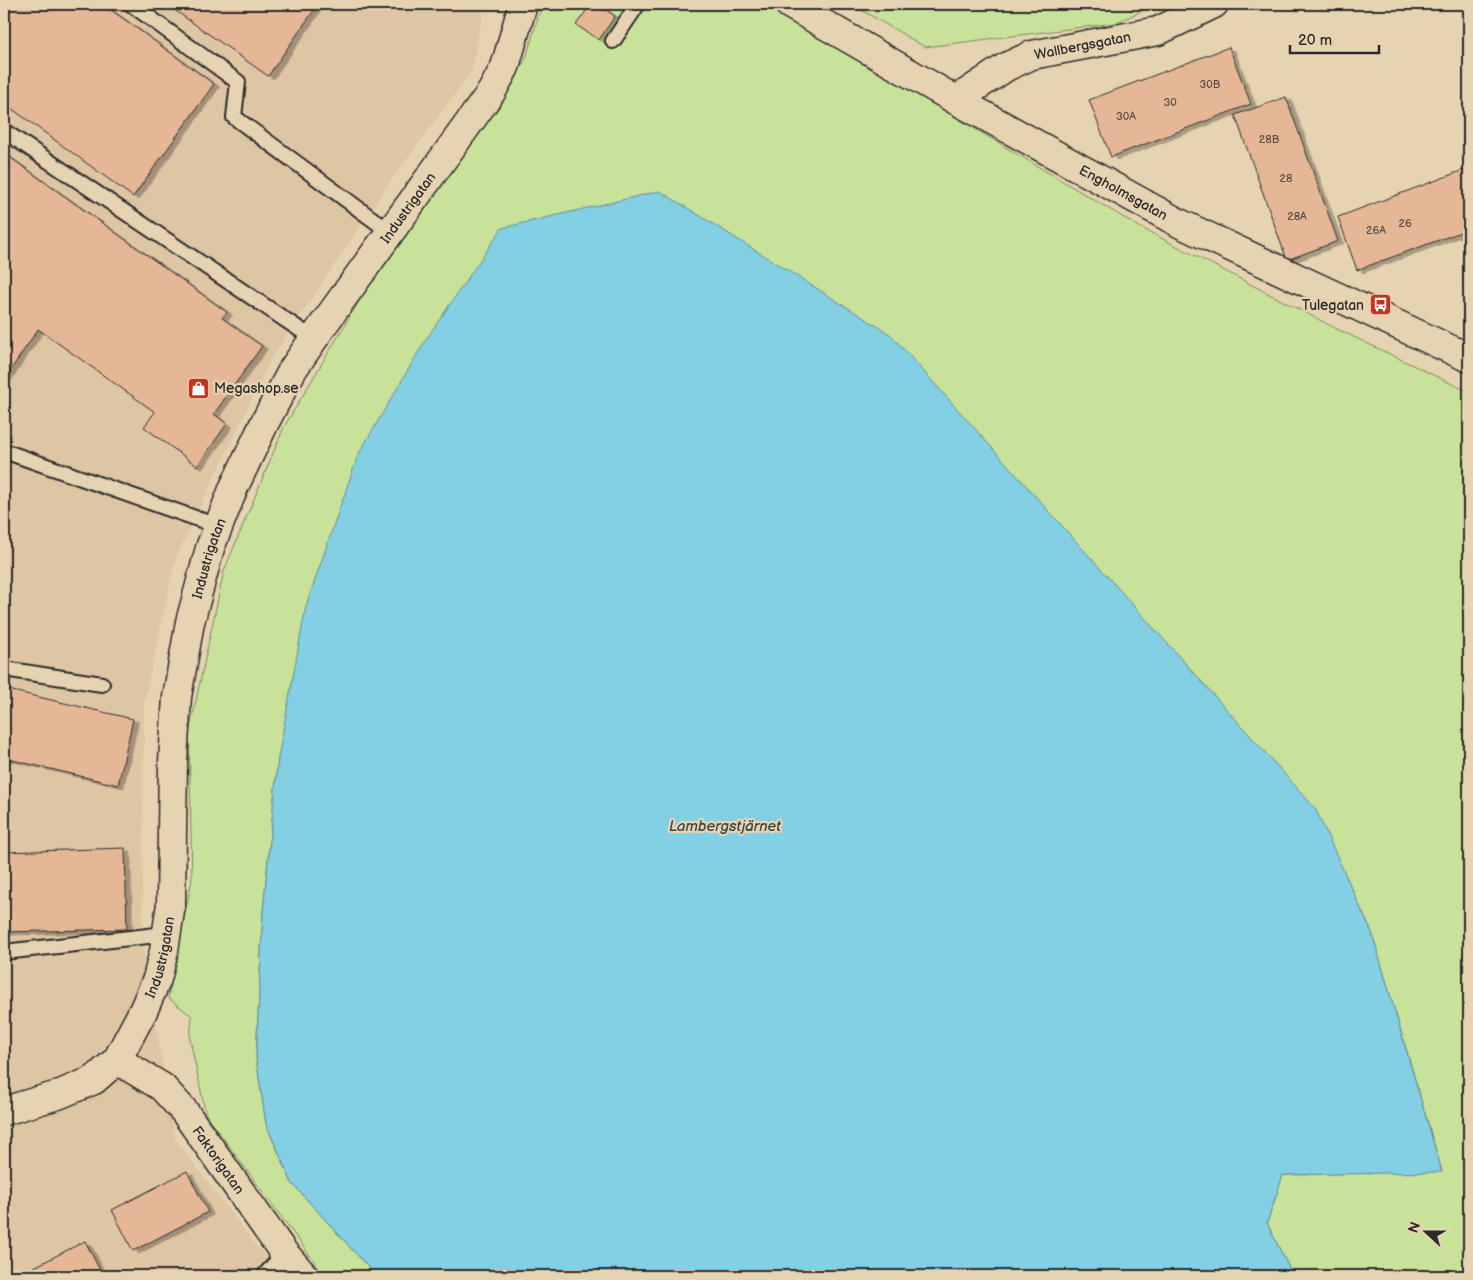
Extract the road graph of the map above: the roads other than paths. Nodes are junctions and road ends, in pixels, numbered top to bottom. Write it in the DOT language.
graph roads {
  1 [pos="131,4"];
  2 [pos="524,4"];
  3 [pos="638,4"];
  4 [pos="789,4"];
  5 [pos="1214,4"];
  6 [pos="613,41"];
  7 [pos="956,100"];
  8 [pos="4,131"];
  9 [pos="390,232"];
  10 [pos="314,340"];
  11 [pos="1469,358"];
  12 [pos="4,451"];
  13 [pos="218,526"];
  14 [pos="4,669"];
  15 [pos="102,684"];
  16 [pos="166,934"];
  17 [pos="4,952"];
  18 [pos="116,1060"];
  19 [pos="4,1111"];
  20 [pos="284,1253"];
  21 [pos="264,1276"];
  22 [pos="304,1276"];
  1 -- 9 [label="lane"];
  2 -- 9 [label="street, Industrigatan"];
  3 -- 6 [label="lane"];
  4 -- 7 [label="street, Engholmsgatan"];
  5 -- 7 [label="street, Wallbergsgatan"];
  7 -- 11 [label="street, Engholmsgatan"];
  8 -- 10 [label="lane"];
  9 -- 10 [label="street, Industrigatan"];
  10 -- 13 [label="street, Industrigatan"];
  12 -- 13 [label="lane"];
  13 -- 16 [label="street, Industrigatan"];
  14 -- 15 [label="lane"];
  16 -- 17 [label="lane"];
  16 -- 18 [label="street, Industrigatan"];
  18 -- 19 [label="street, Industrigatan"];
  18 -- 20 [label="street, Faktorigatan"];
  20 -- 21 [label="lane"];
  20 -- 22 [label="street, Faktorigatan"];
}
